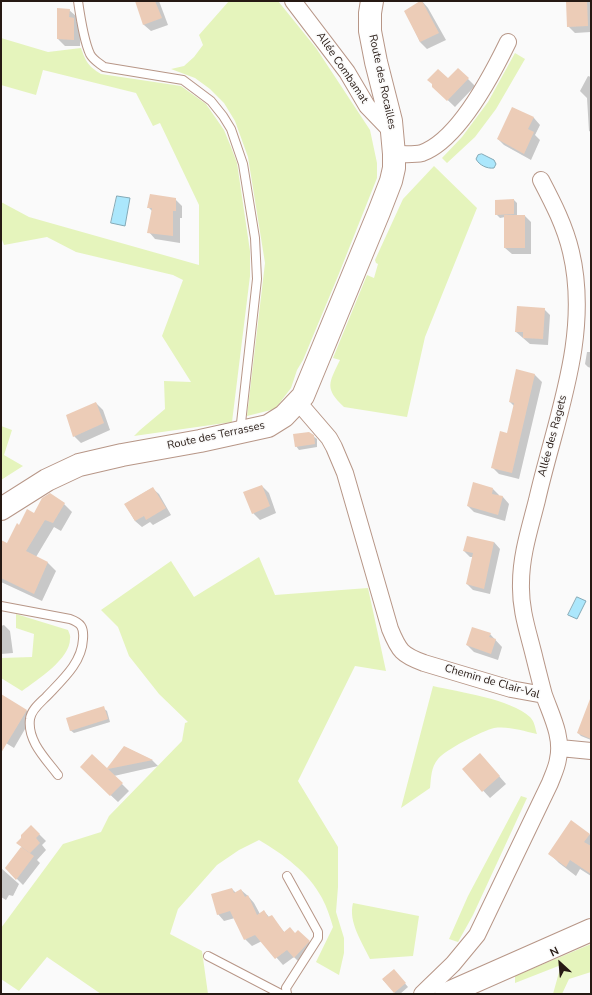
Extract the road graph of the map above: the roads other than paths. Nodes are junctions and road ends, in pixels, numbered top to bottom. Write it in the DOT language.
graph roads {
  1 [pos="78,1"];
  2 [pos="293,1"];
  3 [pos="372,1"];
  4 [pos="508,42"];
  5 [pos="394,142"];
  6 [pos="541,180"];
  7 [pos="298,402"];
  8 [pos="240,433"];
  9 [pos="1,509"];
  10 [pos="1,606"];
  11 [pos="544,695"];
  12 [pos="560,748"];
  13 [pos="591,751"];
  14 [pos="58,775"];
  15 [pos="287,876"];
  16 [pos="591,930"];
  17 [pos="208,956"];
  18 [pos="281,994"];
  19 [pos="287,994"];
  20 [pos="422,994"];
  21 [pos="446,994"];
  1 -- 8 [label="lane"];
  2 -- 5 [label="street, Allée Combamat"];
  3 -- 5 [label="street, Route des Rocailles"];
  4 -- 5 [label="street"];
  5 -- 7 [label="street, Route des Terrasses"];
  6 -- 11 [label="street, Allée des Ragets"];
  7 -- 8 [label="street, Route des Terrasses"];
  7 -- 11 [label="street, Chemin de Clair-Val"];
  8 -- 9 [label="street, Route des Terrasses"];
  10 -- 14 [label="lane"];
  11 -- 12 [label="street, Chemin de Clair-Val"];
  12 -- 13 [label="street"];
  12 -- 20 [label="street, Chemin de Clair-Val"];
  15 -- 19 [label="lane"];
  16 -- 21 [label="street"];
  17 -- 18 [label="lane"];
}
